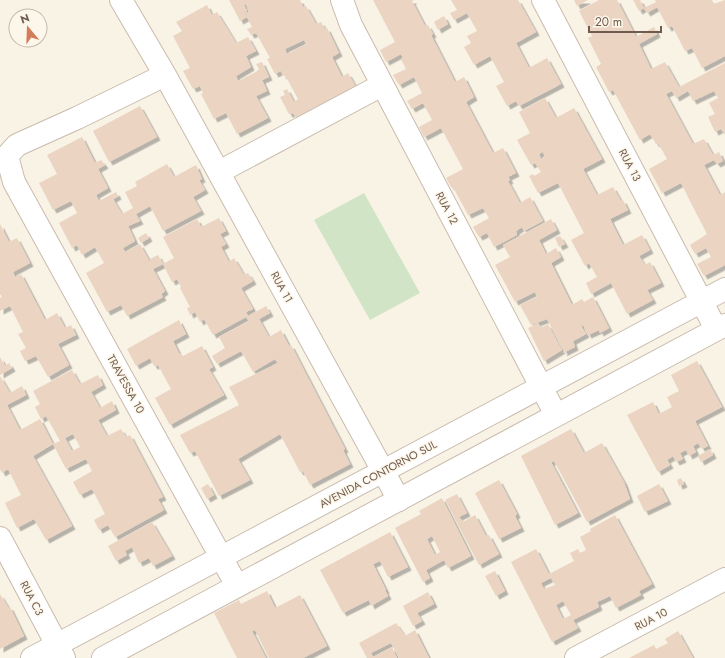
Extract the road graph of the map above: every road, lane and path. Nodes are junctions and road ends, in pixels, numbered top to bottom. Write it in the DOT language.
graph roads {
  1 [pos="121,0"];
  2 [pos="342,0"];
  3 [pos="543,0"];
  4 [pos="164,75"];
  5 [pos="382,85"];
  6 [pos="219,172"];
  7 [pos="725,289"];
  8 [pos="701,302"];
  9 [pos="721,327"];
  10 [pos="542,388"];
  11 [pos="556,415"];
  12 [pos="384,471"];
  13 [pos="399,500"];
  14 [pos="0,538"];
  15 [pos="221,556"];
  16 [pos="725,579"];
  17 [pos="237,586"];
  18 [pos="60,651"];
  19 [pos="32,658"];
  20 [pos="103,658"];
  21 [pos="576,658"];
  1 -- 4 [label="street, RUA 11"];
  2 -- 5 [label="street, RUA 12"];
  3 -- 8 [label="street, RUA 13"];
  4 -- 6 [label="street, RUA 11"];
  4 -- 15 [label="street, TRAVESSA 10"];
  5 -- 6 [label="street"];
  5 -- 10 [label="street, RUA 12"];
  6 -- 12 [label="street, RUA 11"];
  7 -- 8 [label="street, AVENIDA CONTORNO SUL"];
  8 -- 9 [label="street, RUA 13"];
  8 -- 10 [label="street, AVENIDA CONTORNO SUL"];
  9 -- 11 [label="street"];
  10 -- 11 [label="street, RUA 12"];
  10 -- 12 [label="street, AVENIDA CONTORNO SUL"];
  11 -- 13 [label="street"];
  12 -- 13 [label="street, RUA 11"];
  12 -- 15 [label="street, AVENIDA CONTORNO SUL"];
  13 -- 17 [label="street"];
  14 -- 18 [label="street, RUA C3"];
  15 -- 17 [label="street, TRAVESSA 10"];
  15 -- 18 [label="street, AVENIDA CONTORNO SUL"];
  16 -- 21 [label="street, RUA 10"];
  17 -- 20 [label="street"];
  18 -- 19 [label="street, AVENIDA CONTORNO SUL"];
}
